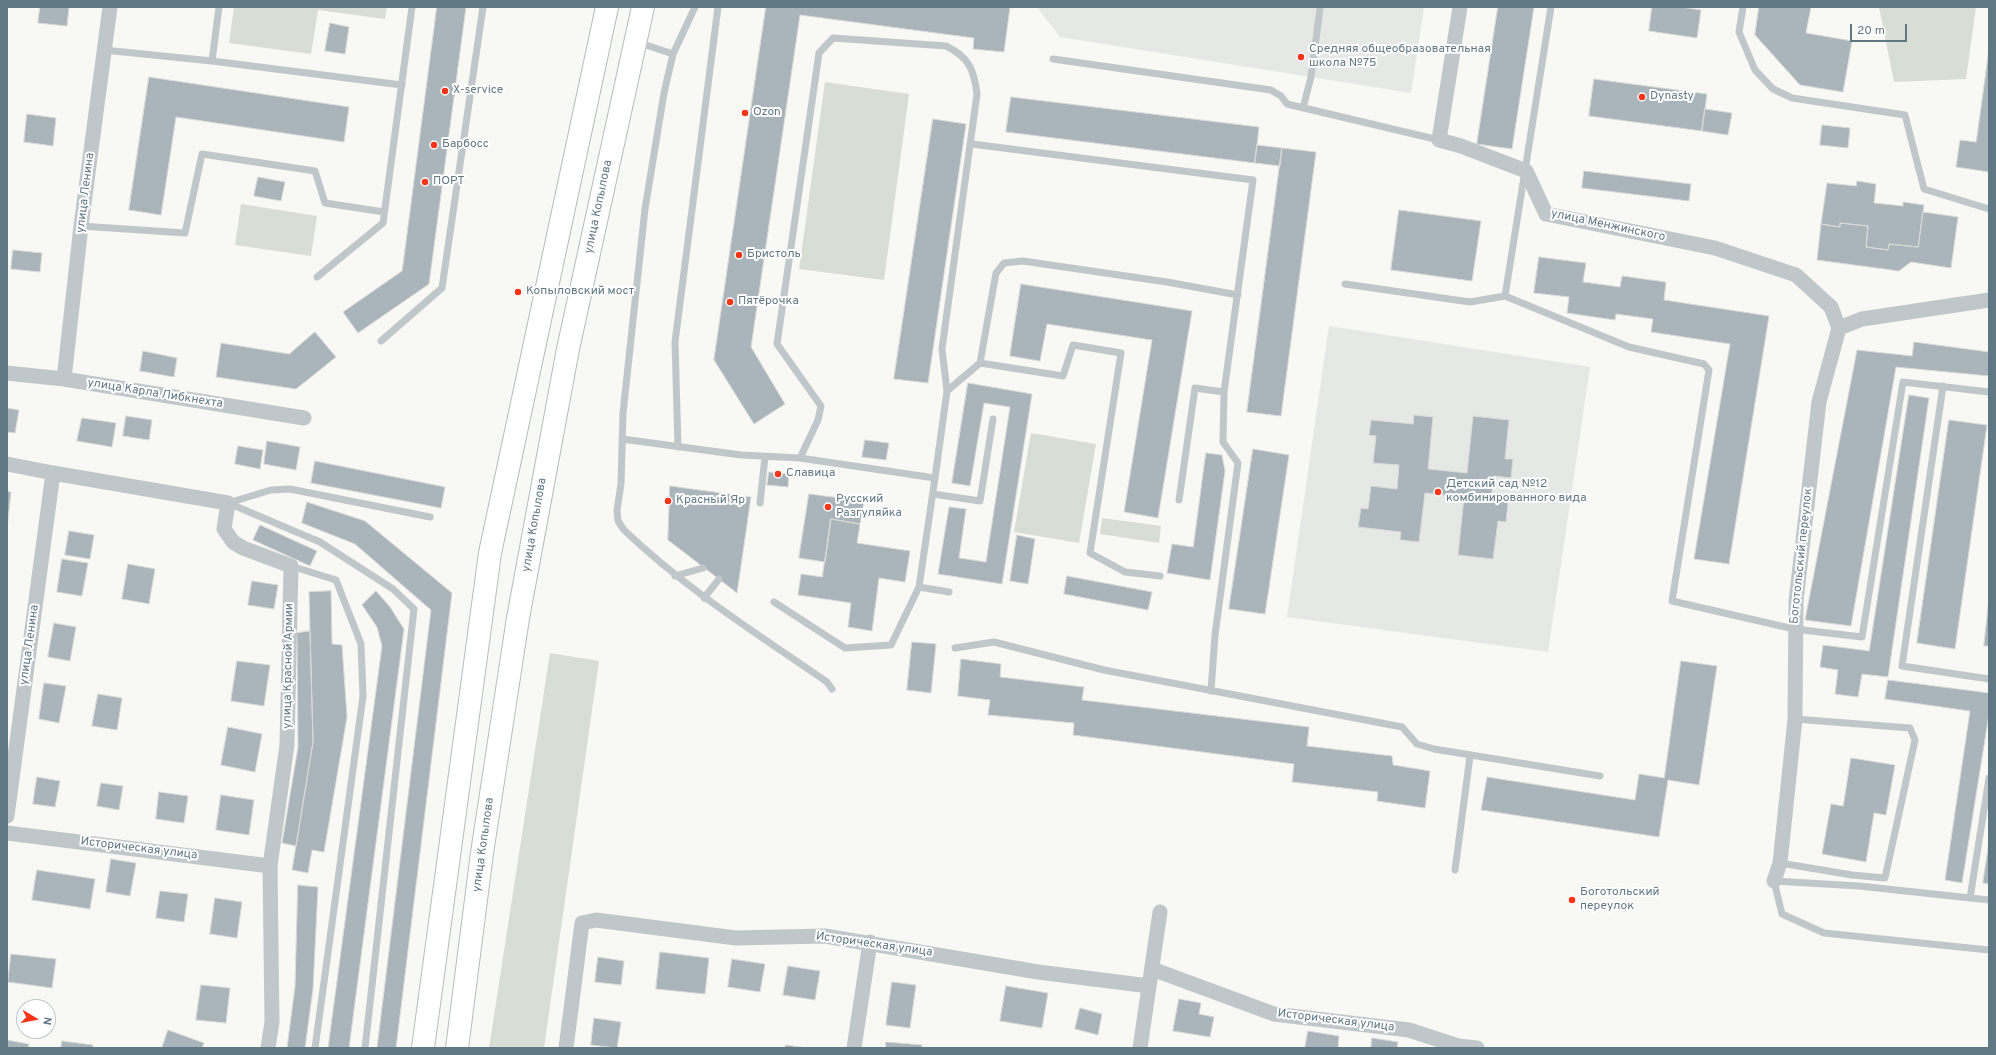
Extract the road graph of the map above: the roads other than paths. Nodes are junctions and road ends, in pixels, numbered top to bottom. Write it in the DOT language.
graph roads {
  1 [pos="110,7"];
  2 [pos="219,7"];
  3 [pos="412,7"];
  4 [pos="483,7"];
  5 [pos="607,7"];
  6 [pos="643,7"];
  7 [pos="695,7"];
  8 [pos="718,7"];
  9 [pos="1460,7"];
  10 [pos="1551,7"];
  11 [pos="1743,7"];
  12 [pos="1320,9"];
  13 [pos="634,42"];
  14 [pos="104,50"];
  15 [pos="673,54"];
  16 [pos="1053,59"];
  17 [pos="212,61"];
  18 [pos="402,85"];
  19 [pos="1303,108"];
  20 [pos="1439,140"];
  21 [pos="972,144"];
  22 [pos="1526,171"];
  23 [pos="1989,209"];
  24 [pos="384,212"];
  25 [pos="81,226"];
  26 [pos="317,277"];
  27 [pos="1345,284"];
  28 [pos="1238,295"];
  29 [pos="1505,296"];
  30 [pos="1989,300"];
  31 [pos="1839,328"];
  32 [pos="380,340"];
  33 [pos="980,363"];
  34 [pos="7,374"];
  35 [pos="64,379"];
  36 [pos="1943,386"];
  37 [pos="947,391"];
  38 [pos="1224,392"];
  39 [pos="1989,392"];
  40 [pos="304,418"];
  41 [pos="993,419"];
  42 [pos="622,439"];
  43 [pos="678,447"];
  44 [pos="765,457"];
  45 [pos="800,458"];
  46 [pos="7,464"];
  47 [pos="52,473"];
  48 [pos="935,478"];
  49 [pos="933,494"];
  50 [pos="1179,500"];
  51 [pos="228,503"];
  52 [pos="760,503"];
  53 [pos="430,517"];
  54 [pos="291,566"];
  55 [pos="703,568"];
  56 [pos="674,576"];
  57 [pos="1160,576"];
  58 [pos="719,579"];
  59 [pos="919,587"];
  60 [pos="949,592"];
  61 [pos="704,598"];
  62 [pos="774,602"];
  63 [pos="1794,629"];
  64 [pos="956,648"];
  65 [pos="1989,679"];
  66 [pos="832,689"];
  67 [pos="1211,691"];
  68 [pos="1795,719"];
  69 [pos="1470,756"];
  70 [pos="1600,776"];
  71 [pos="1989,778"];
  72 [pos="7,816"];
  73 [pos="7,833"];
  74 [pos="1780,863"];
  75 [pos="270,866"];
  76 [pos="1455,870"];
  77 [pos="1774,881"];
  78 [pos="1970,898"];
  79 [pos="1989,900"];
  80 [pos="1160,912"];
  81 [pos="870,942"];
  82 [pos="1989,950"];
  83 [pos="1152,969"];
  84 [pos="1149,986"];
  85 [pos="268,1048"];
  86 [pos="316,1048"];
  87 [pos="365,1048"];
  88 [pos="423,1048"];
  89 [pos="458,1048"];
  90 [pos="566,1048"];
  91 [pos="854,1048"];
  92 [pos="1140,1048"];
  93 [pos="1477,1048"];
  1 -- 14 [label="street, улица Ленина"];
  2 -- 17 [label="lane"];
  3 -- 18 [label="lane"];
  4 -- 32 [label="lane"];
  5 -- 88 [label="main road"];
  6 -- 13 [label="main road, улица Копылова"];
  7 -- 15 [label="lane"];
  8 -- 43 [label="lane"];
  9 -- 20 [label="street"];
  10 -- 22 [label="lane"];
  11 -- 23 [label="lane"];
  12 -- 19 [label="lane"];
  13 -- 15 [label="lane"];
  13 -- 89 [label="main road, улица Копылова"];
  14 -- 17 [label="lane"];
  14 -- 25 [label="street, улица Ленина"];
  15 -- 42 [label="lane"];
  16 -- 19 [label="lane"];
  17 -- 18 [label="lane"];
  18 -- 24 [label="lane"];
  19 -- 20 [label="lane"];
  20 -- 22 [label="street"];
  21 -- 28 [label="lane"];
  21 -- 37 [label="lane"];
  21 -- 45 [label="lane"];
  22 -- 29 [label="lane"];
  22 -- 31 [label="street, улица Менжинского"];
  24 -- 25 [label="lane"];
  24 -- 26 [label="lane"];
  25 -- 35 [label="street, улица Ленина"];
  27 -- 29 [label="lane"];
  28 -- 33 [label="lane"];
  28 -- 38 [label="lane"];
  29 -- 63 [label="lane"];
  30 -- 31 [label="street"];
  31 -- 63 [label="street, Боготольский переулок"];
  33 -- 37 [label="lane"];
  33 -- 57 [label="lane"];
  34 -- 35 [label="street, улица Карла Либкнехта"];
  35 -- 40 [label="street, улица Карла Либкнехта"];
  36 -- 39 [label="lane"];
  36 -- 63 [label="lane"];
  36 -- 65 [label="lane"];
  37 -- 48 [label="lane"];
  38 -- 50 [label="lane"];
  38 -- 67 [label="lane"];
  41 -- 49 [label="lane"];
  42 -- 43 [label="lane"];
  42 -- 56 [label="lane"];
  43 -- 44 [label="lane"];
  44 -- 45 [label="lane"];
  44 -- 52 [label="lane"];
  45 -- 48 [label="lane"];
  46 -- 47 [label="street"];
  47 -- 51 [label="street"];
  47 -- 72 [label="street, улица Ленина"];
  48 -- 49 [label="lane"];
  49 -- 59 [label="lane"];
  51 -- 53 [label="lane"];
  51 -- 54 [label="street"];
  51 -- 87 [label="lane"];
  54 -- 75 [label="street, улица Красной Армии"];
  54 -- 86 [label="lane"];
  55 -- 56 [label="lane"];
  56 -- 61 [label="lane"];
  58 -- 61 [label="lane"];
  59 -- 60 [label="lane"];
  59 -- 62 [label="lane"];
  61 -- 66 [label="lane"];
  63 -- 68 [label="street, Боготольский переулок"];
  64 -- 67 [label="lane"];
  67 -- 69 [label="lane"];
  68 -- 74 [label="street, Боготольский переулок"];
  68 -- 74 [label="lane"];
  69 -- 70 [label="lane"];
  69 -- 76 [label="lane"];
  71 -- 78 [label="lane"];
  73 -- 75 [label="street, Историческая улица"];
  74 -- 77 [label="street, Боготольский переулок"];
  75 -- 85 [label="street, улица Красной Армии"];
  77 -- 78 [label="lane"];
  77 -- 82 [label="lane"];
  78 -- 79 [label="lane"];
  80 -- 83 [label="street"];
  81 -- 84 [label="street, Историческая улица"];
  81 -- 90 [label="street, Историческая улица"];
  81 -- 91 [label="street"];
  83 -- 84 [label="street"];
  83 -- 93 [label="street, Историческая улица"];
  84 -- 92 [label="street"];
}
